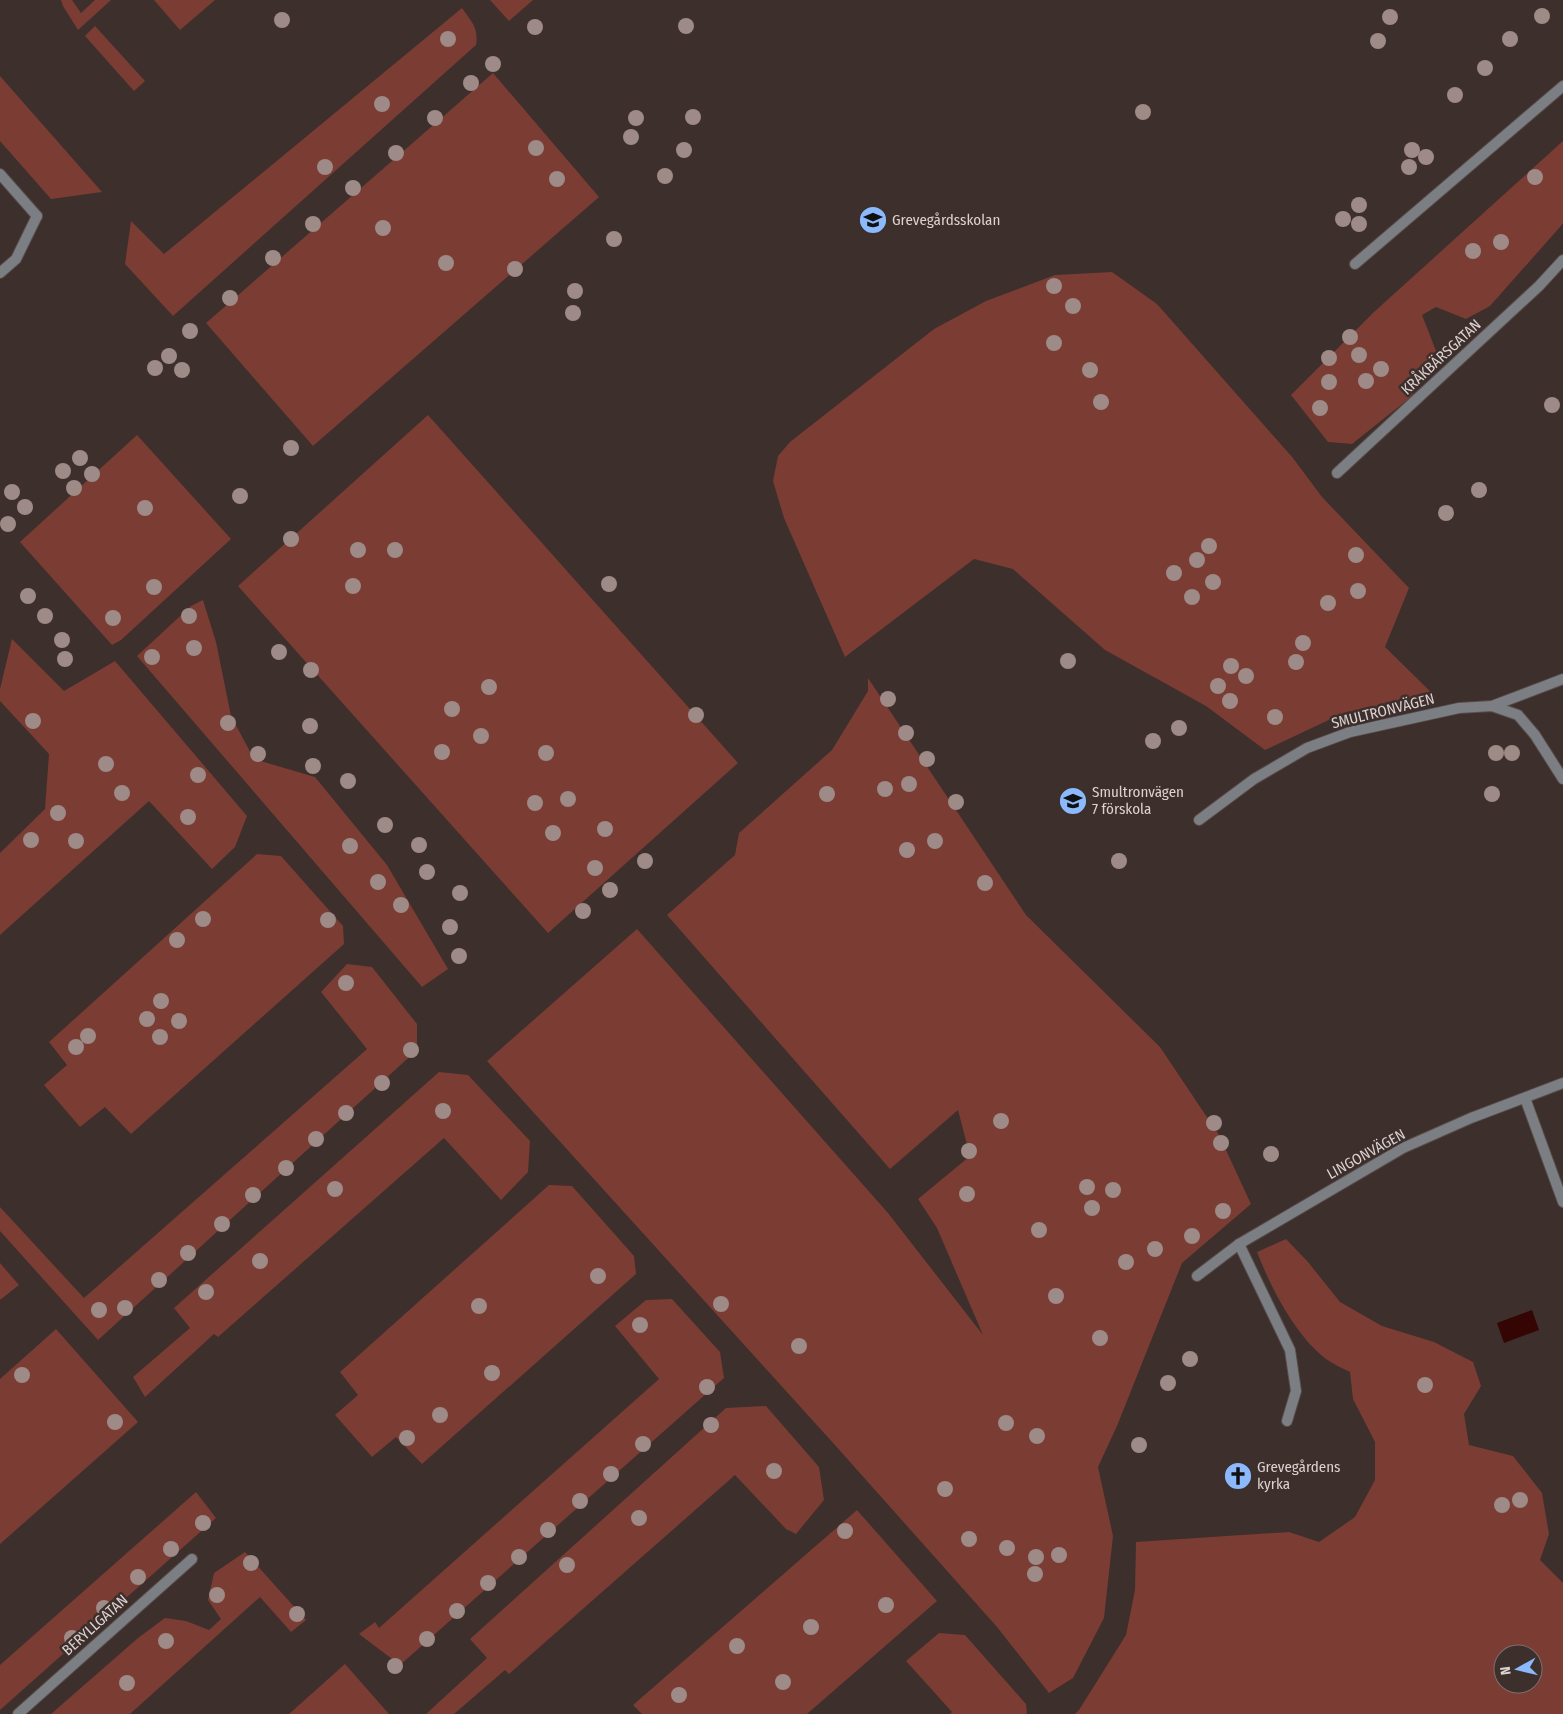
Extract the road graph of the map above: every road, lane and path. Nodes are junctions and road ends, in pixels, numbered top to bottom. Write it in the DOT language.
graph roads {
  1 [pos="1563,86"];
  2 [pos="0,174"];
  3 [pos="1563,260"];
  4 [pos="1354,264"];
  5 [pos="0,273"];
  6 [pos="1337,473"];
  7 [pos="1563,678"];
  8 [pos="1492,706"];
  9 [pos="1563,779"];
  10 [pos="1199,820"];
  11 [pos="1563,1083"];
  12 [pos="1525,1098"];
  13 [pos="1563,1202"];
  14 [pos="1239,1244"];
  15 [pos="1197,1276"];
  16 [pos="1287,1421"];
  17 [pos="192,1559"];
  18 [pos="18,1714"];
  1 -- 4 [label="street"];
  2 -- 5 [label="street"];
  3 -- 6 [label="street, KRÅKBÄRSGATAN"];
  7 -- 8 [label="street"];
  8 -- 9 [label="street, SMULTRONVÄGEN"];
  8 -- 10 [label="street, SMULTRONVÄGEN"];
  11 -- 12 [label="street, LINGONVÄGEN"];
  12 -- 13 [label="street"];
  12 -- 14 [label="street, LINGONVÄGEN"];
  14 -- 15 [label="street, LINGONVÄGEN"];
  14 -- 16 [label="street"];
  17 -- 18 [label="street, BERYLLGATAN"];
}
